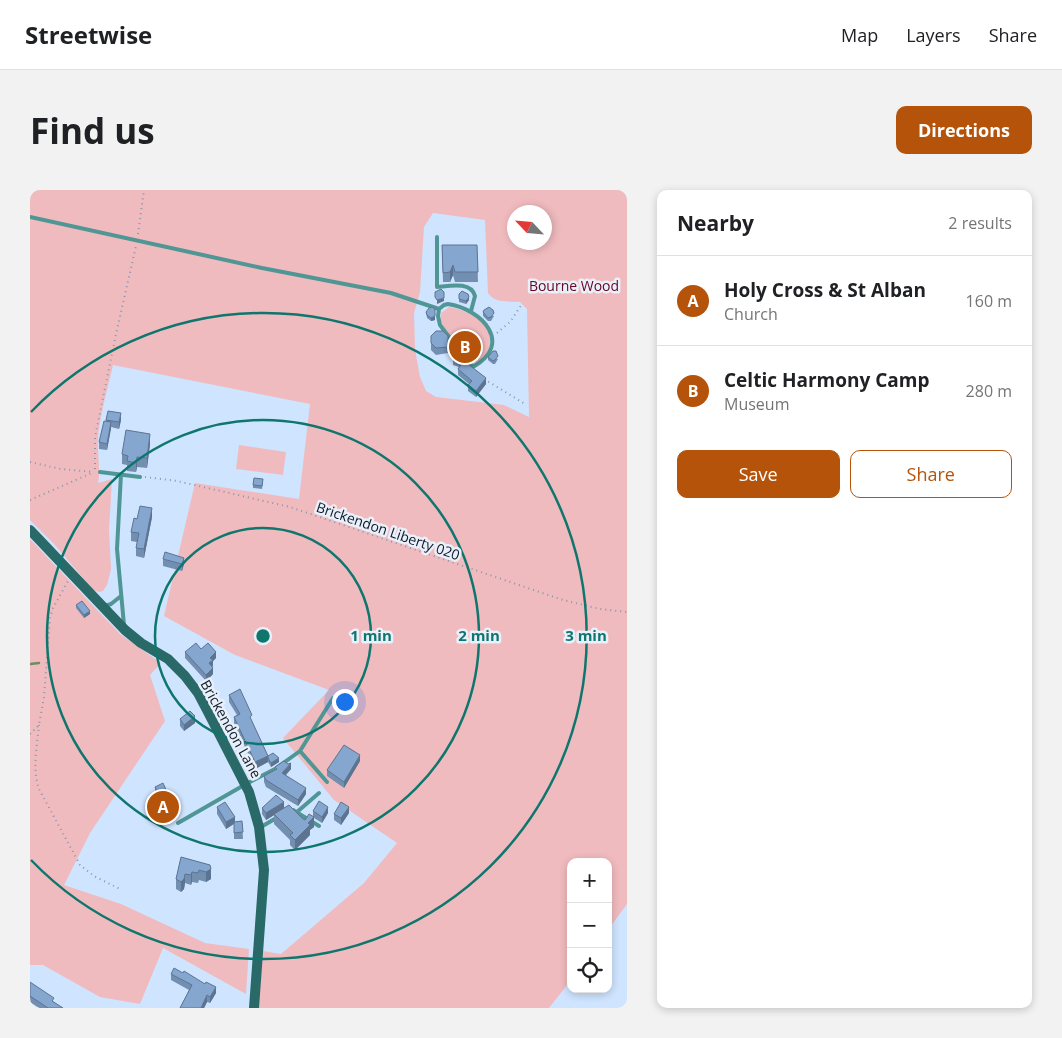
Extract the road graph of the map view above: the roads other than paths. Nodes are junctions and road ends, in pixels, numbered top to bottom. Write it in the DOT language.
graph roads {
  1 [pos="30,217"];
  2 [pos="437,237"];
  3 [pos="439,309"];
  4 [pos="471,311"];
  5 [pos="100,472"];
  6 [pos="121,474"];
  7 [pos="140,477"];
  8 [pos="30,530"];
  9 [pos="121,596"];
  10 [pos="103,607"];
  11 [pos="125,630"];
  12 [pos="333,698"];
  13 [pos="300,751"];
  14 [pos="327,782"];
  15 [pos="246,784"];
  16 [pos="319,793"];
  17 [pos="291,809"];
  18 [pos="297,812"];
  19 [pos="284,814"];
  20 [pos="178,824"];
  21 [pos="318,826"];
  22 [pos="259,827"];
  23 [pos="254,1008"];
  1 -- 3 [label="lane"];
  2 -- 4 [label="lane"];
  3 -- 4 [label="lane"];
  3 -- 4 [label="lane"];
  5 -- 6 [label="lane"];
  6 -- 7 [label="lane"];
  6 -- 9 [label="lane"];
  8 -- 10 [label="street, Brickendon Lane"];
  9 -- 10 [label="lane"];
  9 -- 11 [label="lane"];
  10 -- 11 [label="street, Brickendon Lane"];
  11 -- 15 [label="street, Brickendon Lane"];
  12 -- 13 [label="lane"];
  13 -- 14 [label="lane"];
  13 -- 15 [label="lane"];
  15 -- 20 [label="lane"];
  15 -- 22 [label="street, Brickendon Lane"];
  16 -- 18 [label="lane"];
  17 -- 18 [label="lane"];
  18 -- 21 [label="lane"];
  19 -- 22 [label="lane"];
  22 -- 23 [label="street, Brickendon Lane"];
}
